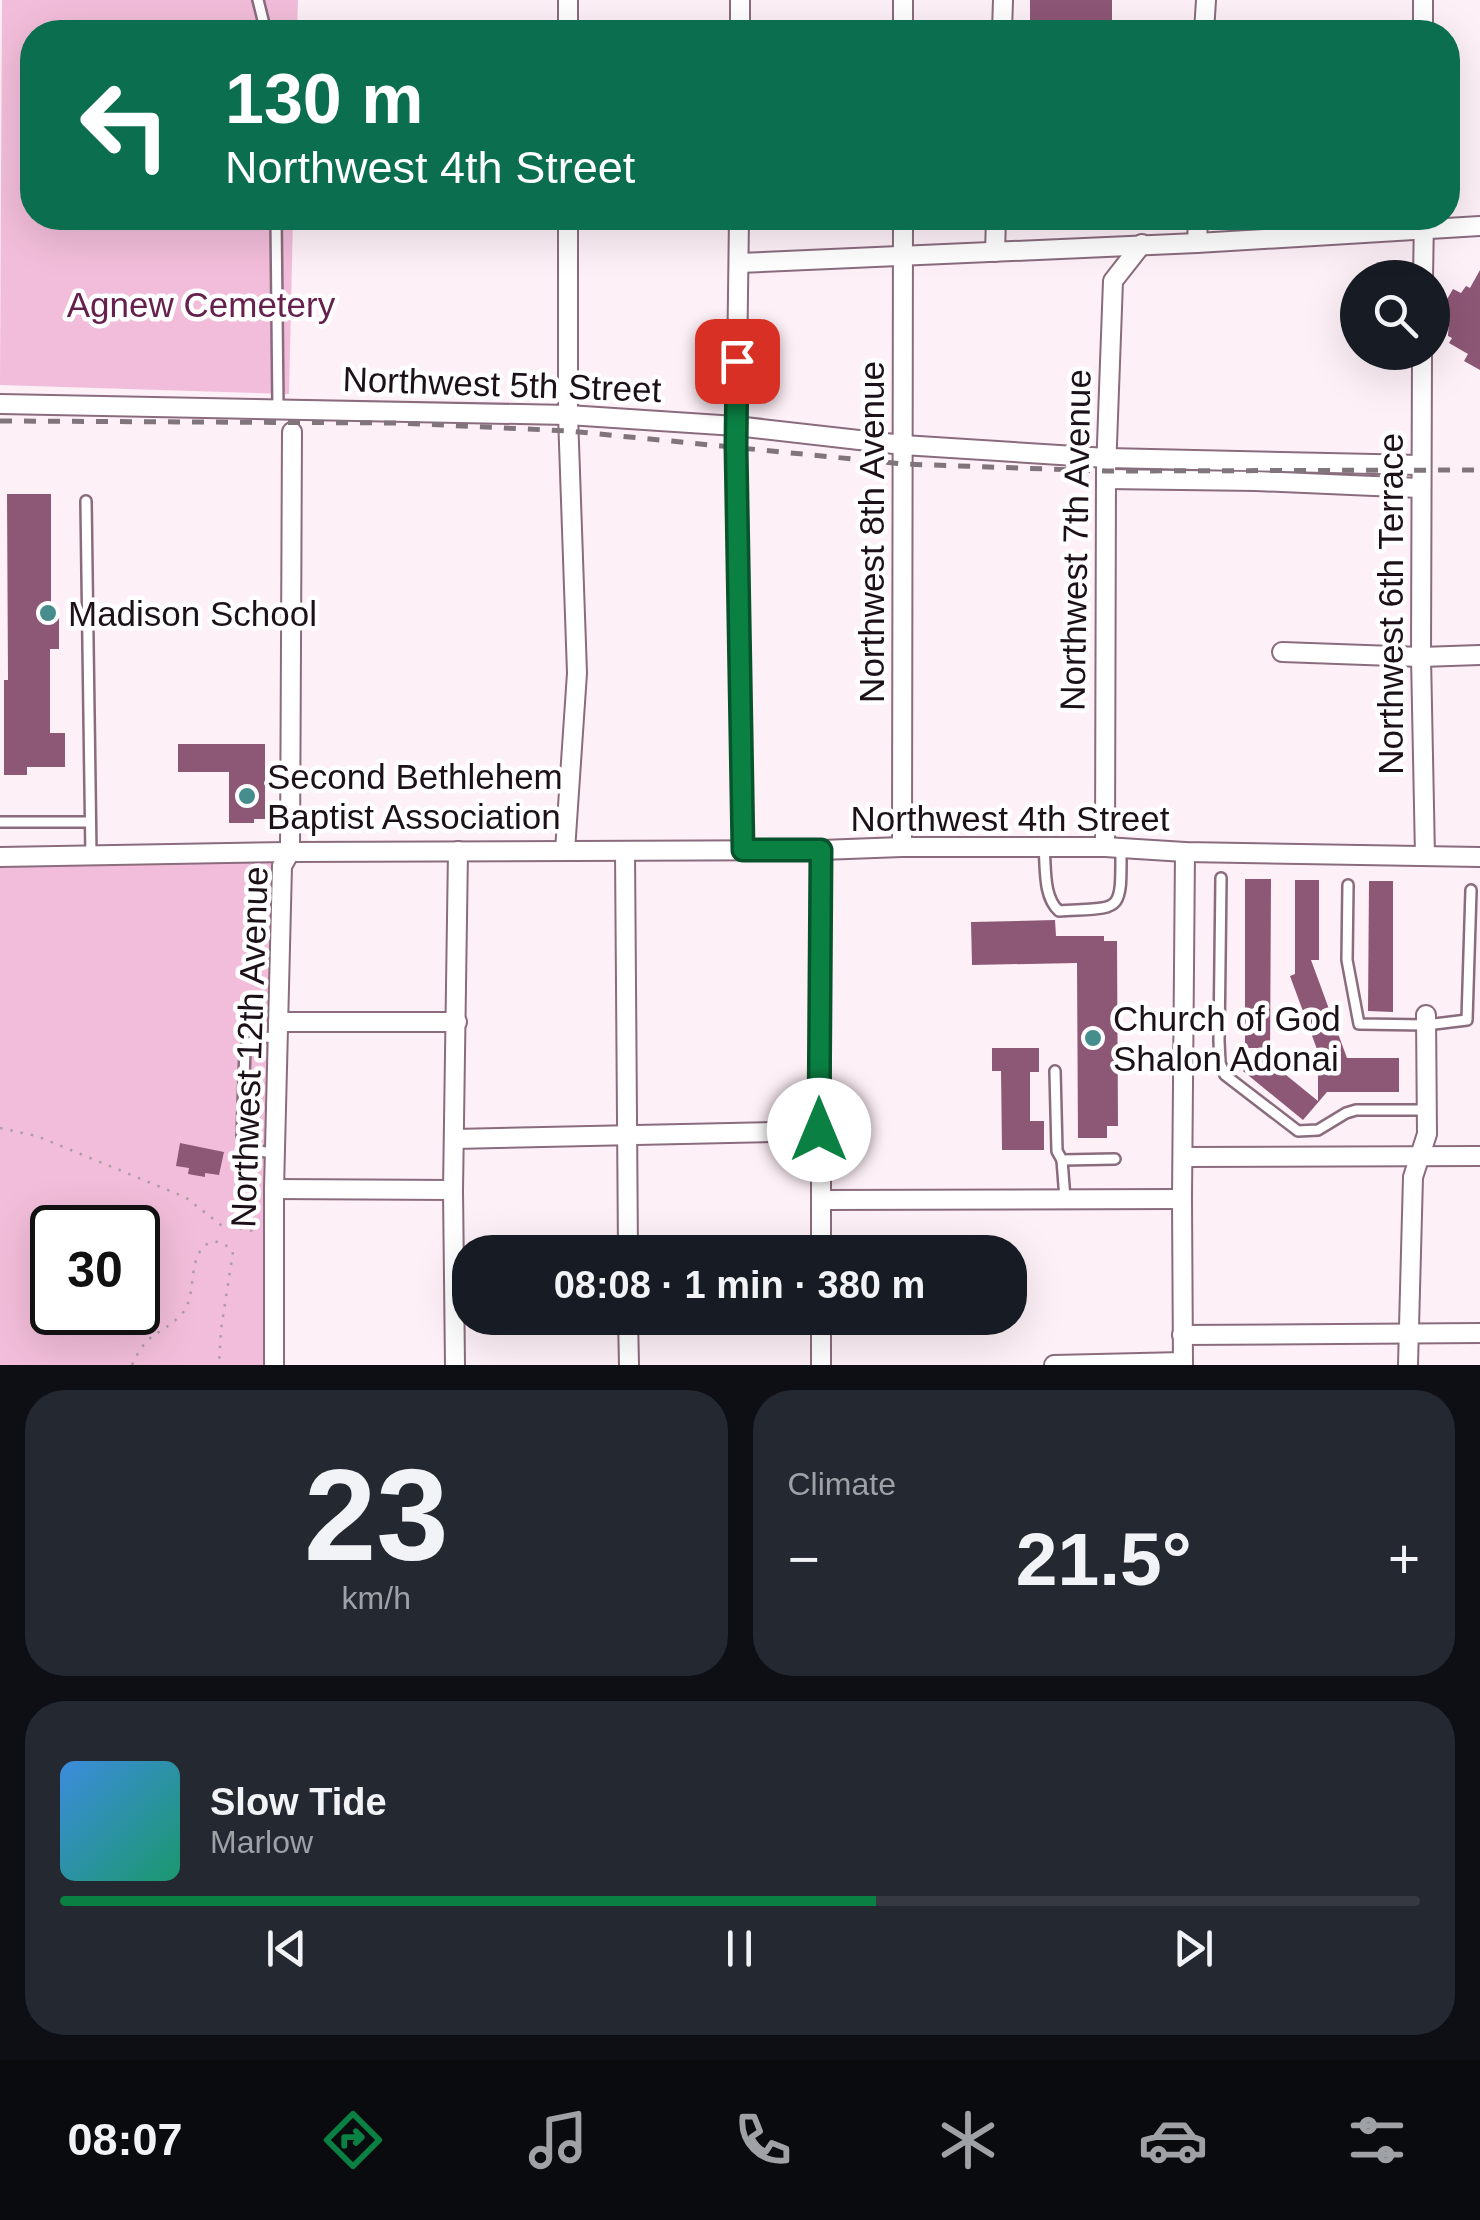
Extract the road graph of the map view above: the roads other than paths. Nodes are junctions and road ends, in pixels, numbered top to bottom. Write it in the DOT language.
graph roads {
  1 [pos="276,230"];
  2 [pos="568,230"];
  3 [pos="739,230"];
  4 [pos="903,230"];
  5 [pos="996,230"];
  6 [pos="1198,230"];
  7 [pos="1345,230"];
  8 [pos="1424,230"];
  9 [pos="1197,243"];
  10 [pos="1142,244"];
  11 [pos="995,252"];
  12 [pos="904,256"];
  13 [pos="1423,260"];
  14 [pos="739,264"];
  15 [pos="1422,370"];
  16 [pos="0,404"];
  17 [pos="278,409"];
  18 [pos="568,415"];
  19 [pos="736,426"];
  20 [pos="292,432"];
  21 [pos="903,446"];
  22 [pos="1106,458"];
  23 [pos="1420,465"];
  24 [pos="1106,479"];
  25 [pos="1420,488"];
  26 [pos="86,501"];
  27 [pos="1282,652"];
  28 [pos="1480,655"];
  29 [pos="1421,657"];
  30 [pos="0,822"];
  31 [pos="90,822"];
  32 [pos="902,848"];
  33 [pos="1044,848"];
  34 [pos="1113,848"];
  35 [pos="743,850"];
  36 [pos="821,850"];
  37 [pos="458,851"];
  38 [pos="566,851"];
  39 [pos="625,851"];
  40 [pos="290,852"];
  41 [pos="1184,852"];
  42 [pos="91,856"];
  43 [pos="1425,856"];
  44 [pos="0,857"];
  45 [pos="1480,857"];
  46 [pos="1221,878"];
  47 [pos="1348,884"];
  48 [pos="1471,890"];
  49 [pos="1426,1020"];
  50 [pos="457,1022"];
  51 [pos="278,1029"];
  52 [pos="1055,1071"];
  53 [pos="1427,1110"];
  54 [pos="819,1130"];
  55 [pos="628,1135"];
  56 [pos="454,1139"];
  57 [pos="275,1153"];
  58 [pos="1480,1156"];
  59 [pos="1183,1157"];
  60 [pos="1418,1157"];
  61 [pos="1115,1159"];
  62 [pos="1062,1160"];
  63 [pos="274,1189"];
  64 [pos="454,1190"];
  65 [pos="1065,1199"];
  66 [pos="1182,1199"];
  67 [pos="820,1200"];
  68 [pos="628,1235"];
  69 [pos="821,1235"];
  70 [pos="1408,1332"];
  71 [pos="1480,1333"];
  72 [pos="1182,1334"];
  73 [pos="628,1335"];
  74 [pos="821,1335"];
  75 [pos="1183,1364"];
  76 [pos="274,1365"];
  77 [pos="455,1365"];
  78 [pos="629,1365"];
  79 [pos="821,1365"];
  80 [pos="1054,1365"];
  81 [pos="1408,1365"];
  1 -- 17 [label="lane"];
  2 -- 18 [label="street"];
  3 -- 14 [label="street"];
  4 -- 12 [label="street, Northwest 8th Avenue"];
  5 -- 11 [label="street"];
  6 -- 9 [label="street"];
  7 -- 9 [label="street"];
  8 -- 13 [label="street"];
  9 -- 10 [label="street"];
  10 -- 11 [label="street"];
  10 -- 22 [label="street, Northwest 7th Avenue"];
  11 -- 12 [label="street"];
  12 -- 14 [label="street"];
  12 -- 21 [label="street, Northwest 8th Avenue"];
  14 -- 19 [label="street"];
  15 -- 23 [label="street, Northwest 6th Terrace"];
  16 -- 17 [label="street, Northwest 5th Street"];
  17 -- 18 [label="street, Northwest 5th Street"];
  18 -- 19 [label="street, Northwest 5th Street"];
  18 -- 38 [label="street"];
  19 -- 21 [label="street, Northwest 5th Street"];
  19 -- 35 [label="street"];
  20 -- 40 [label="street, Northwest 12th Avenue"];
  21 -- 22 [label="street, Northwest 5th Street"];
  21 -- 32 [label="street, Northwest 8th Avenue"];
  22 -- 23 [label="street, Northwest 5th Street"];
  22 -- 24 [label="street, Northwest 7th Avenue"];
  23 -- 25 [label="street, Northwest 6th Terrace"];
  24 -- 25 [label="street"];
  24 -- 34 [label="street, Northwest 7th Avenue"];
  25 -- 29 [label="street, Northwest 6th Terrace"];
  26 -- 31 [label="lane"];
  27 -- 29 [label="street"];
  28 -- 29 [label="street"];
  29 -- 43 [label="street, Northwest 6th Terrace"];
  30 -- 31 [label="lane"];
  31 -- 42 [label="lane"];
  32 -- 33 [label="street, Northwest 4th Street"];
  32 -- 36 [label="street, Northwest 4th Street"];
  33 -- 34 [label="street, Northwest 4th Street"];
  33 -- 34 [label="lane"];
  34 -- 41 [label="street, Northwest 4th Street"];
  35 -- 36 [label="street, Northwest 4th Street"];
  35 -- 39 [label="street, Northwest 4th Street"];
  36 -- 54 [label="street"];
  37 -- 38 [label="street, Northwest 4th Street"];
  37 -- 40 [label="street, Northwest 4th Street"];
  37 -- 50 [label="street"];
  38 -- 39 [label="street, Northwest 4th Street"];
  39 -- 55 [label="street"];
  40 -- 42 [label="street, Northwest 4th Street"];
  40 -- 51 [label="street, Northwest 12th Avenue"];
  41 -- 43 [label="street, Northwest 4th Street"];
  41 -- 59 [label="street"];
  42 -- 44 [label="street, Northwest 4th Street"];
  43 -- 45 [label="street, Northwest 4th Street"];
  46 -- 53 [label="lane"];
  47 -- 49 [label="lane"];
  48 -- 49 [label="lane"];
  49 -- 53 [label="street"];
  50 -- 51 [label="street"];
  50 -- 56 [label="street"];
  51 -- 57 [label="street, Northwest 12th Avenue"];
  51 -- 57 [label="lane"];
  52 -- 62 [label="lane"];
  53 -- 60 [label="street"];
  54 -- 55 [label="street"];
  54 -- 67 [label="street"];
  55 -- 56 [label="street"];
  55 -- 68 [label="street"];
  56 -- 64 [label="street"];
  57 -- 63 [label="street, Northwest 12th Avenue"];
  58 -- 60 [label="street"];
  59 -- 60 [label="street"];
  59 -- 66 [label="street"];
  60 -- 70 [label="street"];
  61 -- 62 [label="lane"];
  62 -- 65 [label="lane"];
  63 -- 64 [label="street"];
  63 -- 76 [label="street, Northwest 12th Avenue"];
  64 -- 77 [label="street"];
  65 -- 66 [label="street"];
  65 -- 67 [label="street"];
  66 -- 72 [label="street"];
  67 -- 69 [label="street"];
  70 -- 71 [label="street"];
  70 -- 72 [label="street"];
  70 -- 81 [label="street"];
  72 -- 75 [label="street"];
  73 -- 78 [label="street"];
  74 -- 79 [label="street"];
  75 -- 80 [label="street"];
}
